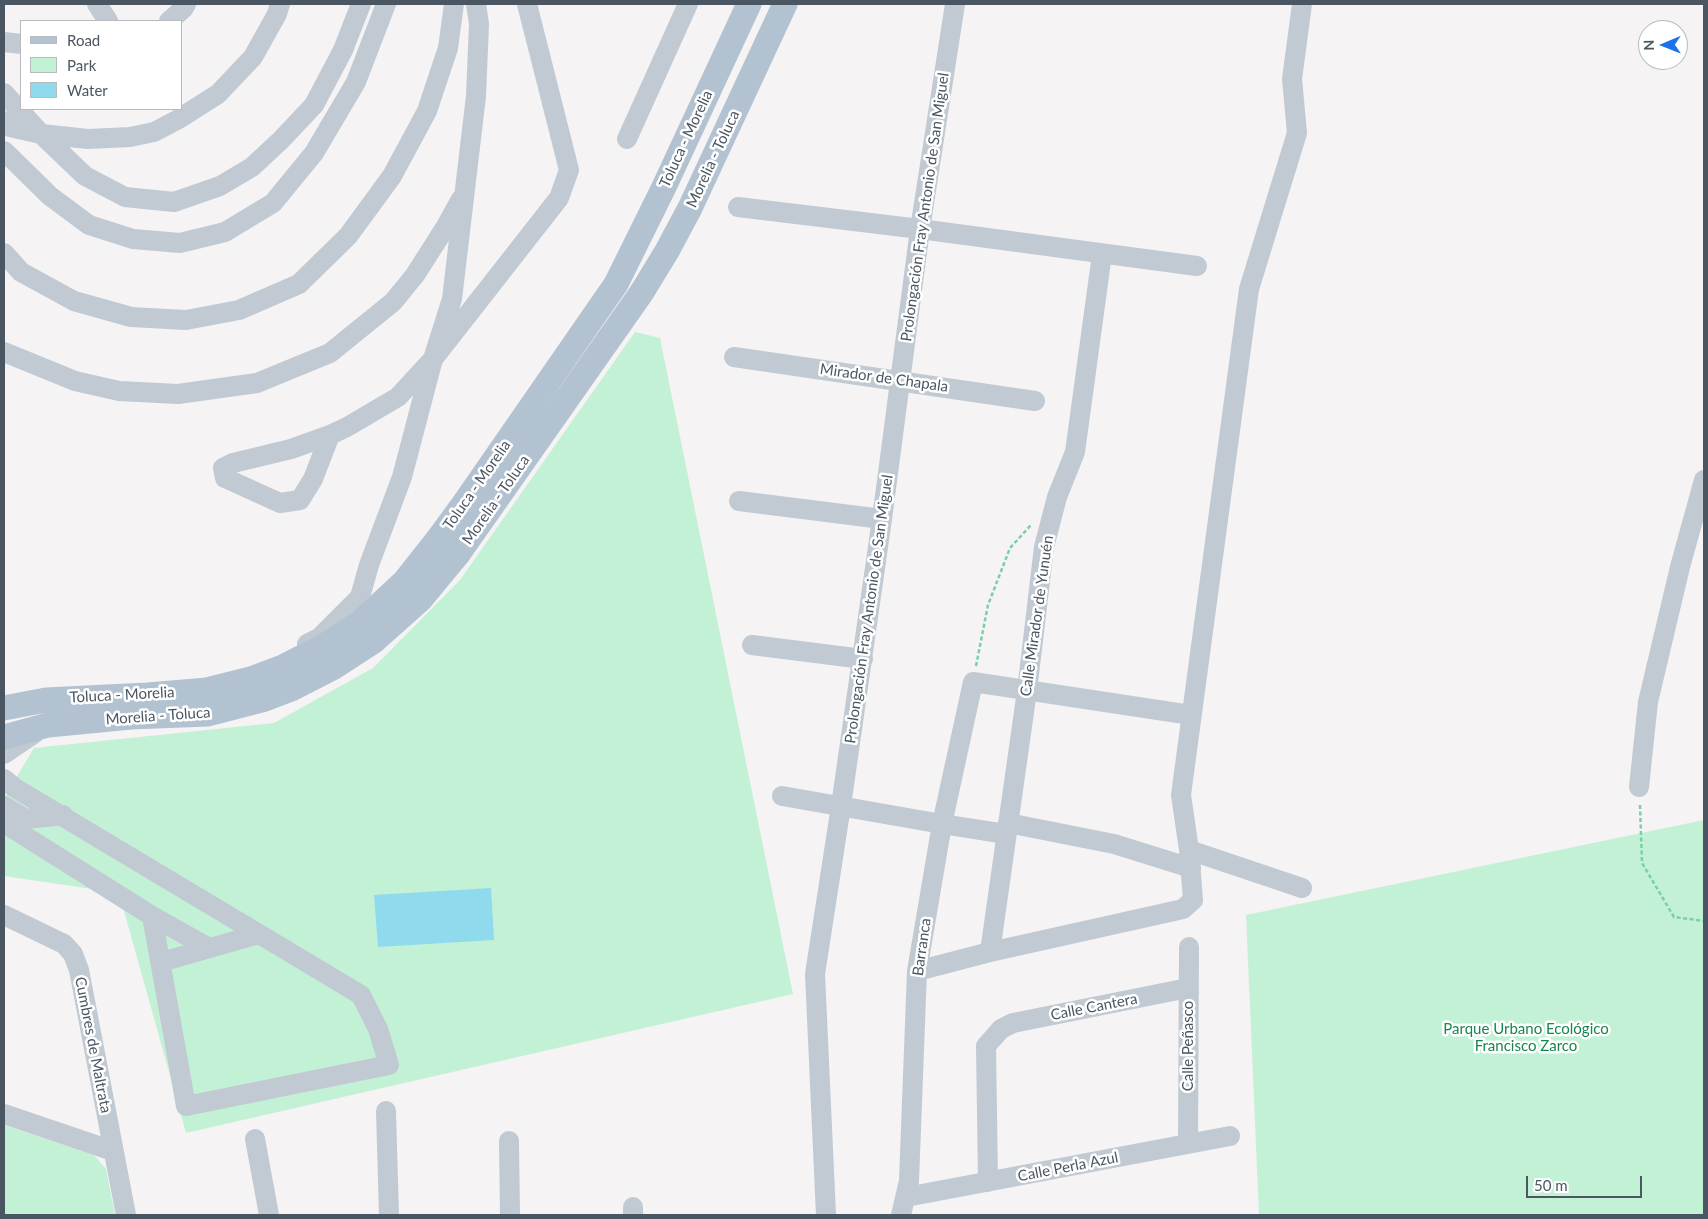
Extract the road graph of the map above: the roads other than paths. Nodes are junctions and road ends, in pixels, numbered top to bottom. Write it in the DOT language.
graph roads {
  1 [pos="97,4"];
  2 [pos="186,4"];
  3 [pos="280,4"];
  4 [pos="361,4"];
  5 [pos="386,4"];
  6 [pos="454,4"];
  7 [pos="476,4"];
  8 [pos="527,4"];
  9 [pos="688,4"];
  10 [pos="749,4"];
  11 [pos="776,4"];
  12 [pos="786,4"];
  13 [pos="955,4"];
  14 [pos="1302,4"];
  15 [pos="107,20"];
  16 [pos="170,20"];
  17 [pos="4,42"];
  18 [pos="20,44"];
  19 [pos="448,48"];
  20 [pos="478,48"];
  21 [pos="4,93"];
  22 [pos="4,121"];
  23 [pos="41,134"];
  24 [pos="627,139"];
  25 [pos="4,151"];
  26 [pos="464,193"];
  27 [pos="738,207"];
  28 [pos="690,208"];
  29 [pos="920,228"];
  30 [pos="432,247"];
  31 [pos="459,251"];
  32 [pos="4,253"];
  33 [pos="1102,254"];
  34 [pos="1197,266"];
  35 [pos="4,352"];
  36 [pos="734,357"];
  37 [pos="433,359"];
  38 [pos="901,381"];
  39 [pos="1035,401"];
  40 [pos="330,435"];
  41 [pos="1704,480"];
  42 [pos="739,501"];
  43 [pos="882,519"];
  44 [pos="752,645"];
  45 [pos="862,659"];
  46 [pos="242,681"];
  47 [pos="1027,691"];
  48 [pos="4,708"];
  49 [pos="1191,715"];
  50 [pos="48,725"];
  51 [pos="4,737"];
  52 [pos="4,754"];
  53 [pos="4,779"];
  54 [pos="1639,787"];
  55 [pos="782,796"];
  56 [pos="4,806"];
  57 [pos="841,806"];
  58 [pos="63,815"];
  59 [pos="4,823"];
  60 [pos="942,824"];
  61 [pos="1007,828"];
  62 [pos="1190,859"];
  63 [pos="1302,888"];
  64 [pos="4,915"];
  65 [pos="152,916"];
  66 [pos="259,934"];
  67 [pos="1189,947"];
  68 [pos="209,948"];
  69 [pos="990,952"];
  70 [pos="161,962"];
  71 [pos="917,971"];
  72 [pos="1188,988"];
  73 [pos="386,1111"];
  74 [pos="4,1114"];
  75 [pos="1230,1136"];
  76 [pos="255,1139"];
  77 [pos="509,1141"];
  78 [pos="1188,1144"];
  79 [pos="114,1151"];
  80 [pos="988,1182"];
  81 [pos="904,1206"];
  82 [pos="126,1215"];
  83 [pos="269,1215"];
  84 [pos="389,1215"];
  85 [pos="510,1215"];
  86 [pos="826,1215"];
  1 -- 15 [label="street"];
  2 -- 16 [label="street"];
  3 -- 23 [label="street"];
  4 -- 23 [label="street"];
  5 -- 25 [label="street"];
  6 -- 19 [label="street"];
  7 -- 20 [label="street"];
  8 -- 37 [label="street"];
  9 -- 24 [label="street"];
  10 -- 46 [label="main road, Toluca - Morelia"];
  11 -- 28 [label="main road"];
  12 -- 28 [label="main road, Morelia - Toluca"];
  13 -- 29 [label="street, Prolongación Fray Antonio de San Miguel"];
  14 -- 49 [label="street"];
  17 -- 18 [label="street"];
  19 -- 20 [label="street"];
  19 -- 32 [label="street"];
  20 -- 26 [label="street"];
  21 -- 23 [label="street"];
  22 -- 23 [label="street"];
  26 -- 30 [label="street"];
  26 -- 31 [label="street"];
  27 -- 29 [label="street"];
  28 -- 50 [label="main road, Morelia - Toluca"];
  29 -- 33 [label="street"];
  29 -- 38 [label="street, Prolongación Fray Antonio de San Miguel"];
  30 -- 31 [label="street"];
  30 -- 35 [label="street"];
  31 -- 37 [label="street"];
  33 -- 34 [label="street"];
  33 -- 47 [label="street, Calle Mirador de Yunuén"];
  36 -- 38 [label="street, Mirador de Chapala"];
  37 -- 40 [label="street"];
  37 -- 46 [label="street"];
  38 -- 39 [label="street, Mirador de Chapala"];
  38 -- 43 [label="street, Prolongación Fray Antonio de San Miguel"];
  40 -- 40 [label="street"];
  41 -- 54 [label="street"];
  42 -- 43 [label="street"];
  43 -- 45 [label="street, Prolongación Fray Antonio de San Miguel"];
  44 -- 45 [label="street"];
  45 -- 57 [label="street, Prolongación Fray Antonio de San Miguel"];
  46 -- 48 [label="main road, Toluca - Morelia"];
  47 -- 49 [label="street"];
  47 -- 60 [label="street, Barranca"];
  47 -- 61 [label="street, Calle Mirador de Yunuén"];
  49 -- 62 [label="street"];
  50 -- 51 [label="main road, Morelia - Toluca"];
  50 -- 52 [label="street"];
  53 -- 58 [label="street"];
  55 -- 57 [label="street"];
  56 -- 58 [label="street"];
  57 -- 60 [label="street"];
  57 -- 86 [label="street, Prolongación Fray Antonio de San Miguel"];
  58 -- 66 [label="street"];
  59 -- 65 [label="street"];
  60 -- 61 [label="street"];
  60 -- 71 [label="street, Barranca"];
  61 -- 62 [label="street"];
  61 -- 69 [label="street, Calle Mirador de Yunuén"];
  62 -- 63 [label="street"];
  62 -- 69 [label="street"];
  64 -- 79 [label="street, Cumbres de Maltrata"];
  65 -- 68 [label="street"];
  65 -- 70 [label="street"];
  66 -- 68 [label="street"];
  66 -- 70 [label="street"];
  67 -- 72 [label="street, Calle Peñasco"];
  68 -- 70 [label="street"];
  69 -- 71 [label="street"];
  71 -- 81 [label="street, Barranca"];
  72 -- 78 [label="street, Calle Peñasco"];
  72 -- 80 [label="street, Calle Cantera"];
  73 -- 84 [label="street"];
  74 -- 79 [label="street"];
  75 -- 78 [label="street, Calle Perla Azul"];
  76 -- 83 [label="street"];
  77 -- 85 [label="street"];
  78 -- 80 [label="street, Calle Perla Azul"];
  79 -- 82 [label="street, Cumbres de Maltrata"];
  80 -- 81 [label="street, Calle Perla Azul"];
}
